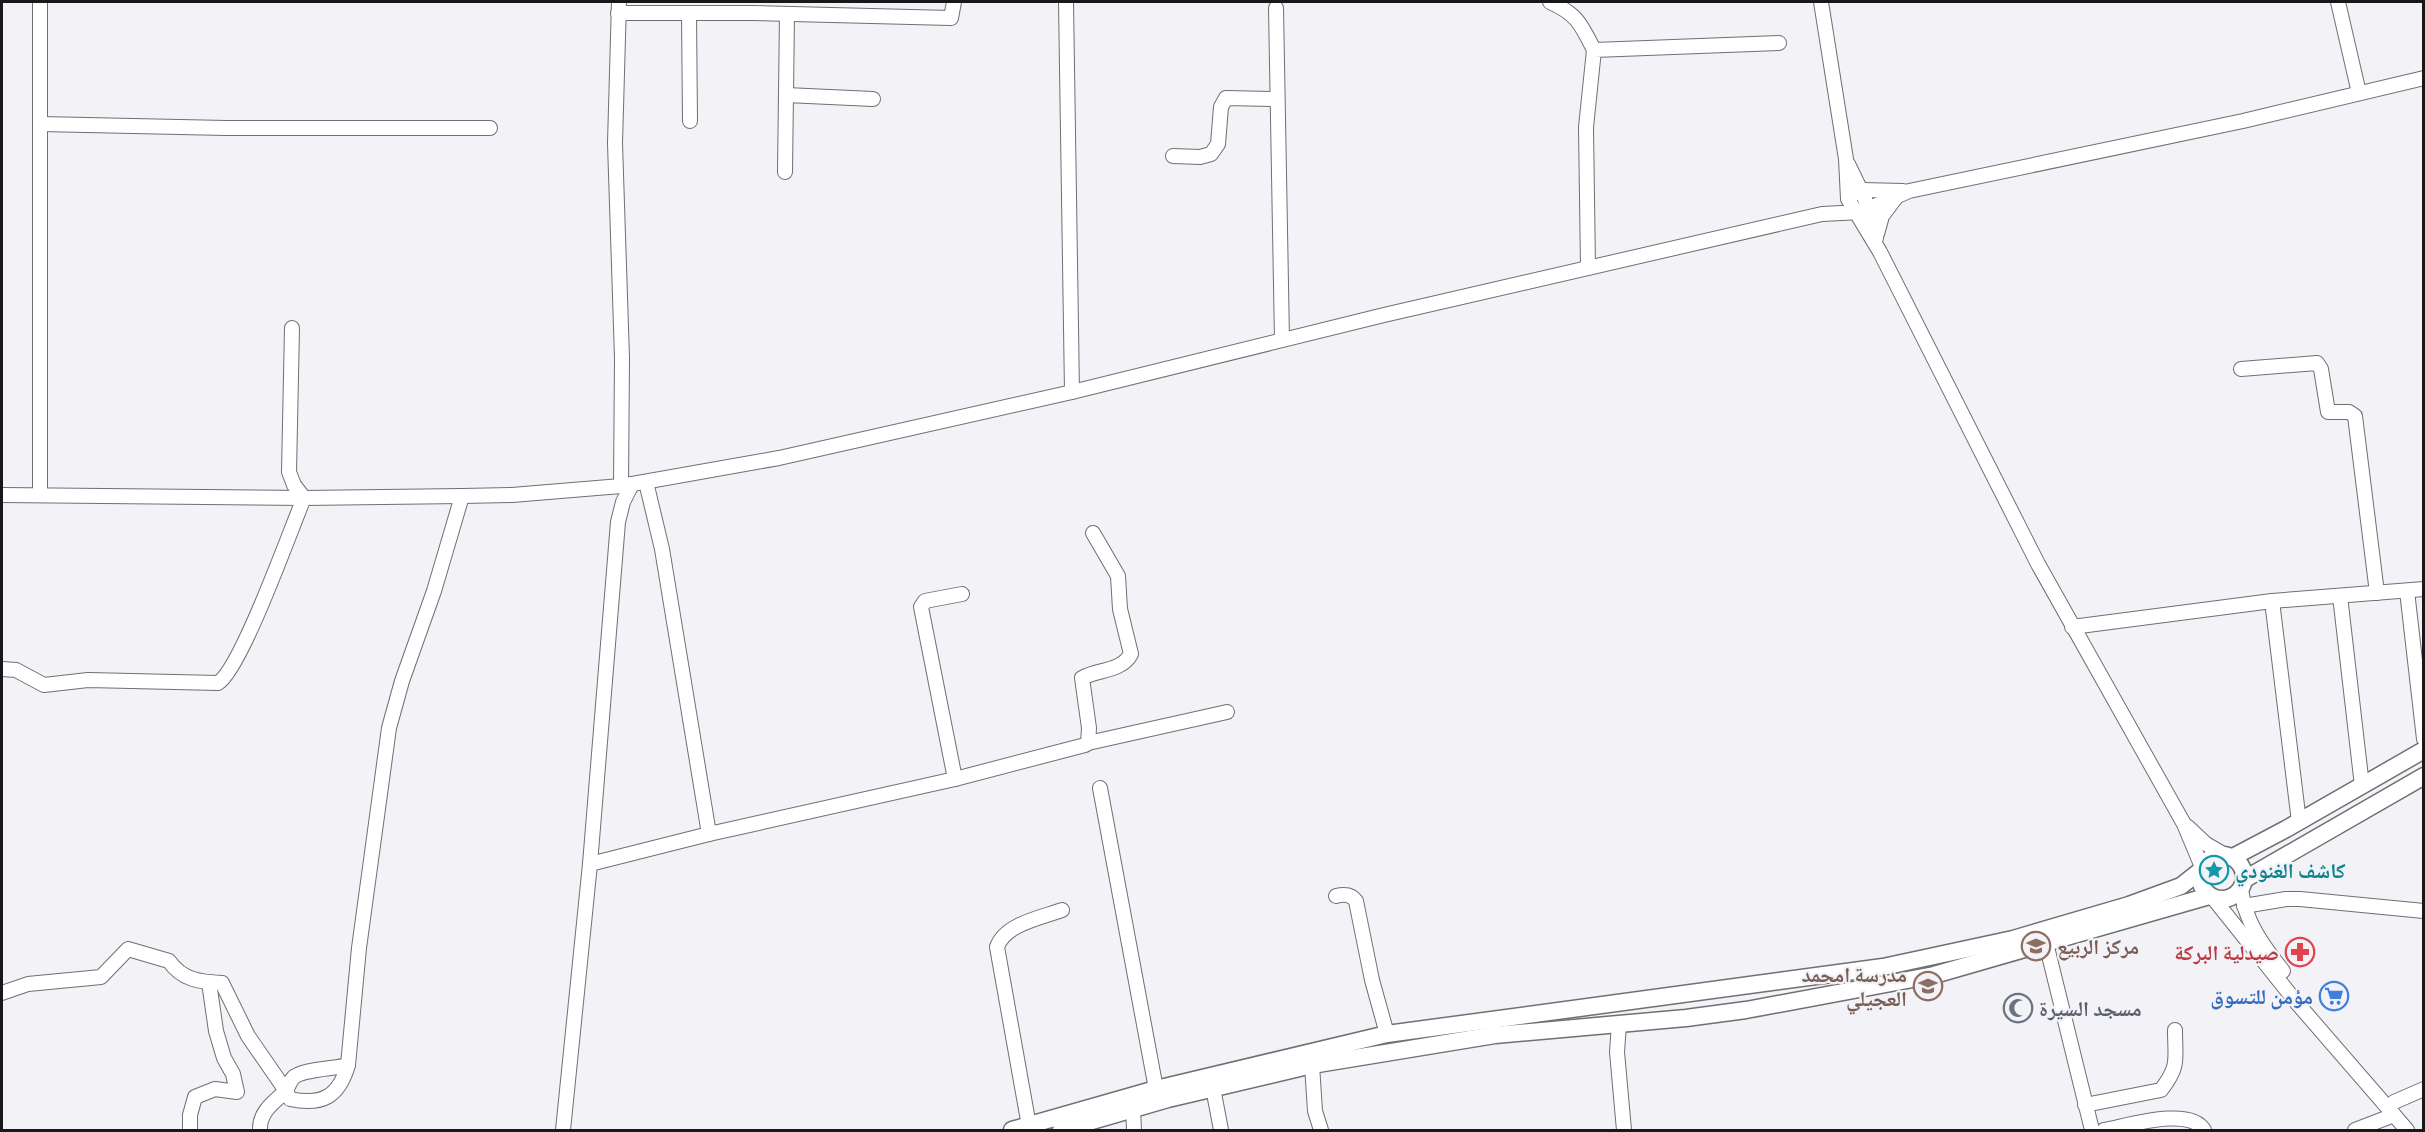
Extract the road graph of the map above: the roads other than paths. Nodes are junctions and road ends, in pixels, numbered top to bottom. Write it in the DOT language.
graph roads {
  1 [pos="40,2"];
  2 [pos="954,2"];
  3 [pos="1066,2"];
  4 [pos="1550,2"];
  5 [pos="1821,2"];
  6 [pos="2338,2"];
  7 [pos="618,7"];
  8 [pos="752,7"];
  9 [pos="804,8"];
  10 [pos="848,8"];
  11 [pos="1276,8"];
  12 [pos="689,14"];
  13 [pos="787,14"];
  14 [pos="1779,43"];
  15 [pos="1594,50"];
  16 [pos="2424,78"];
  17 [pos="2359,93"];
  18 [pos="786,96"];
  19 [pos="873,99"];
  20 [pos="1277,99"];
  21 [pos="690,121"];
  22 [pos="40,124"];
  23 [pos="490,128"];
  24 [pos="1173,156"];
  25 [pos="1846,159"];
  26 [pos="785,172"];
  27 [pos="1862,190"];
  28 [pos="1904,193"];
  29 [pos="1848,199"];
  30 [pos="1862,211"];
  31 [pos="1822,214"];
  32 [pos="1878,246"];
  33 [pos="1588,268"];
  34 [pos="292,328"];
  35 [pos="1282,340"];
  36 [pos="2241,369"];
  37 [pos="1072,392"];
  38 [pos="633,484"];
  39 [pos="2,495"];
  40 [pos="40,495"];
  41 [pos="462,496"];
  42 [pos="304,498"];
  43 [pos="1093,534"];
  44 [pos="2424,589"];
  45 [pos="2407,591"];
  46 [pos="2377,593"];
  47 [pos="962,594"];
  48 [pos="2340,596"];
  49 [pos="2272,602"];
  50 [pos="2072,627"];
  51 [pos="2,669"];
  52 [pos="1227,712"];
  53 [pos="2424,739"];
  54 [pos="1088,743"];
  55 [pos="2424,750"];
  56 [pos="2424,776"];
  57 [pos="955,779"];
  58 [pos="2362,786"];
  59 [pos="1100,789"];
  60 [pos="2299,822"];
  61 [pos="2184,824"];
  62 [pos="709,834"];
  63 [pos="2229,856"];
  64 [pos="590,864"];
  65 [pos="2201,869"];
  66 [pos="2243,891"];
  67 [pos="1336,896"];
  68 [pos="2211,897"];
  69 [pos="1062,910"];
  70 [pos="2424,911"];
  71 [pos="2044,936"];
  72 [pos="2272,964"];
  73 [pos="209,982"];
  74 [pos="2,993"];
  75 [pos="1619,1024"];
  76 [pos="2175,1030"];
  77 [pos="1387,1034"];
  78 [pos="348,1065"];
  79 [pos="1312,1065"];
  80 [pos="1213,1088"];
  81 [pos="1156,1089"];
  82 [pos="2424,1089"];
  83 [pos="286,1091"];
  84 [pos="2085,1106"];
  85 [pos="2394,1108"];
  86 [pos="1133,1109"];
  87 [pos="1029,1126"];
  88 [pos="190,1131"];
  89 [pos="260,1131"];
  90 [pos="563,1131"];
  91 [pos="1012,1131"];
  92 [pos="1061,1131"];
  93 [pos="1134,1131"];
  94 [pos="1221,1131"];
  95 [pos="1321,1131"];
  96 [pos="1624,1131"];
  97 [pos="2092,1131"];
  98 [pos="2104,1131"];
  99 [pos="2204,1131"];
  100 [pos="2355,1131"];
  101 [pos="2407,1131"];
  102 [pos="2418,1131"];
  1 -- 22 [label="street"];
  2 -- 10 [label="street"];
  3 -- 37 [label="street"];
  4 -- 15 [label="street"];
  5 -- 25 [label="street"];
  6 -- 17 [label="street"];
  7 -- 12 [label="street"];
  7 -- 38 [label="street"];
  8 -- 12 [label="street"];
  8 -- 13 [label="street"];
  9 -- 10 [label="street"];
  9 -- 13 [label="street"];
  11 -- 20 [label="street"];
  12 -- 21 [label="street"];
  13 -- 18 [label="street"];
  14 -- 15 [label="street"];
  15 -- 33 [label="street"];
  16 -- 17 [label="street"];
  17 -- 28 [label="street"];
  18 -- 19 [label="street"];
  18 -- 26 [label="street"];
  20 -- 24 [label="street"];
  20 -- 35 [label="street"];
  22 -- 23 [label="street"];
  22 -- 40 [label="street"];
  25 -- 27 [label="street"];
  25 -- 29 [label="street"];
  27 -- 28 [label="street"];
  27 -- 29 [label="street"];
  27 -- 30 [label="street"];
  28 -- 30 [label="street"];
  28 -- 32 [label="street"];
  29 -- 30 [label="street"];
  29 -- 31 [label="street"];
  30 -- 31 [label="street"];
  30 -- 32 [label="street"];
  31 -- 33 [label="street"];
  32 -- 50 [label="street"];
  33 -- 35 [label="street"];
  34 -- 42 [label="street"];
  35 -- 37 [label="street"];
  36 -- 46 [label="street"];
  37 -- 38 [label="street"];
  38 -- 41 [label="street"];
  38 -- 62 [label="street"];
  38 -- 64 [label="street"];
  39 -- 40 [label="street"];
  40 -- 42 [label="street"];
  41 -- 42 [label="street"];
  41 -- 78 [label="street"];
  42 -- 51 [label="street"];
  43 -- 54 [label="street"];
  44 -- 45 [label="street"];
  45 -- 46 [label="street"];
  45 -- 53 [label="street"];
  46 -- 48 [label="street"];
  47 -- 57 [label="street"];
  48 -- 49 [label="street"];
  48 -- 58 [label="street"];
  49 -- 50 [label="street"];
  49 -- 60 [label="street"];
  50 -- 61 [label="street"];
  52 -- 54 [label="street"];
  54 -- 57 [label="street"];
  55 -- 58 [label="main road"];
  56 -- 66 [label="main road"];
  57 -- 62 [label="street"];
  58 -- 60 [label="main road"];
  59 -- 81 [label="street"];
  60 -- 63 [label="main road"];
  61 -- 63 [label="street"];
  61 -- 65 [label="street"];
  62 -- 64 [label="street"];
  63 -- 65 [label="main road"];
  63 -- 66 [label="main road"];
  64 -- 90 [label="street"];
  65 -- 68 [label="main road"];
  65 -- 71 [label="main road"];
  66 -- 68 [label="main road"];
  66 -- 70 [label="street"];
  66 -- 72 [label="street"];
  67 -- 77 [label="street"];
  68 -- 71 [label="main road"];
  68 -- 72 [label="street"];
  69 -- 87 [label="street"];
  71 -- 75 [label="main road"];
  71 -- 77 [label="main road"];
  71 -- 84 [label="street"];
  72 -- 85 [label="street"];
  73 -- 74 [label="street"];
  73 -- 83 [label="street"];
  73 -- 88 [label="street"];
  75 -- 79 [label="main road"];
  75 -- 96 [label="street"];
  76 -- 84 [label="street"];
  77 -- 81 [label="main road"];
  78 -- 83 [label="street"];
  78 -- 83 [label="street"];
  79 -- 80 [label="main road"];
  79 -- 95 [label="street"];
  80 -- 86 [label="main road"];
  80 -- 94 [label="street"];
  81 -- 87 [label="main road"];
  82 -- 85 [label="street"];
  83 -- 89 [label="street"];
  84 -- 97 [label="street"];
  85 -- 100 [label="street"];
  85 -- 101 [label="street"];
  85 -- 102 [label="street"];
  86 -- 92 [label="main road"];
  86 -- 93 [label="street"];
  87 -- 91 [label="main road"];
  98 -- 99 [label="street"];
}
